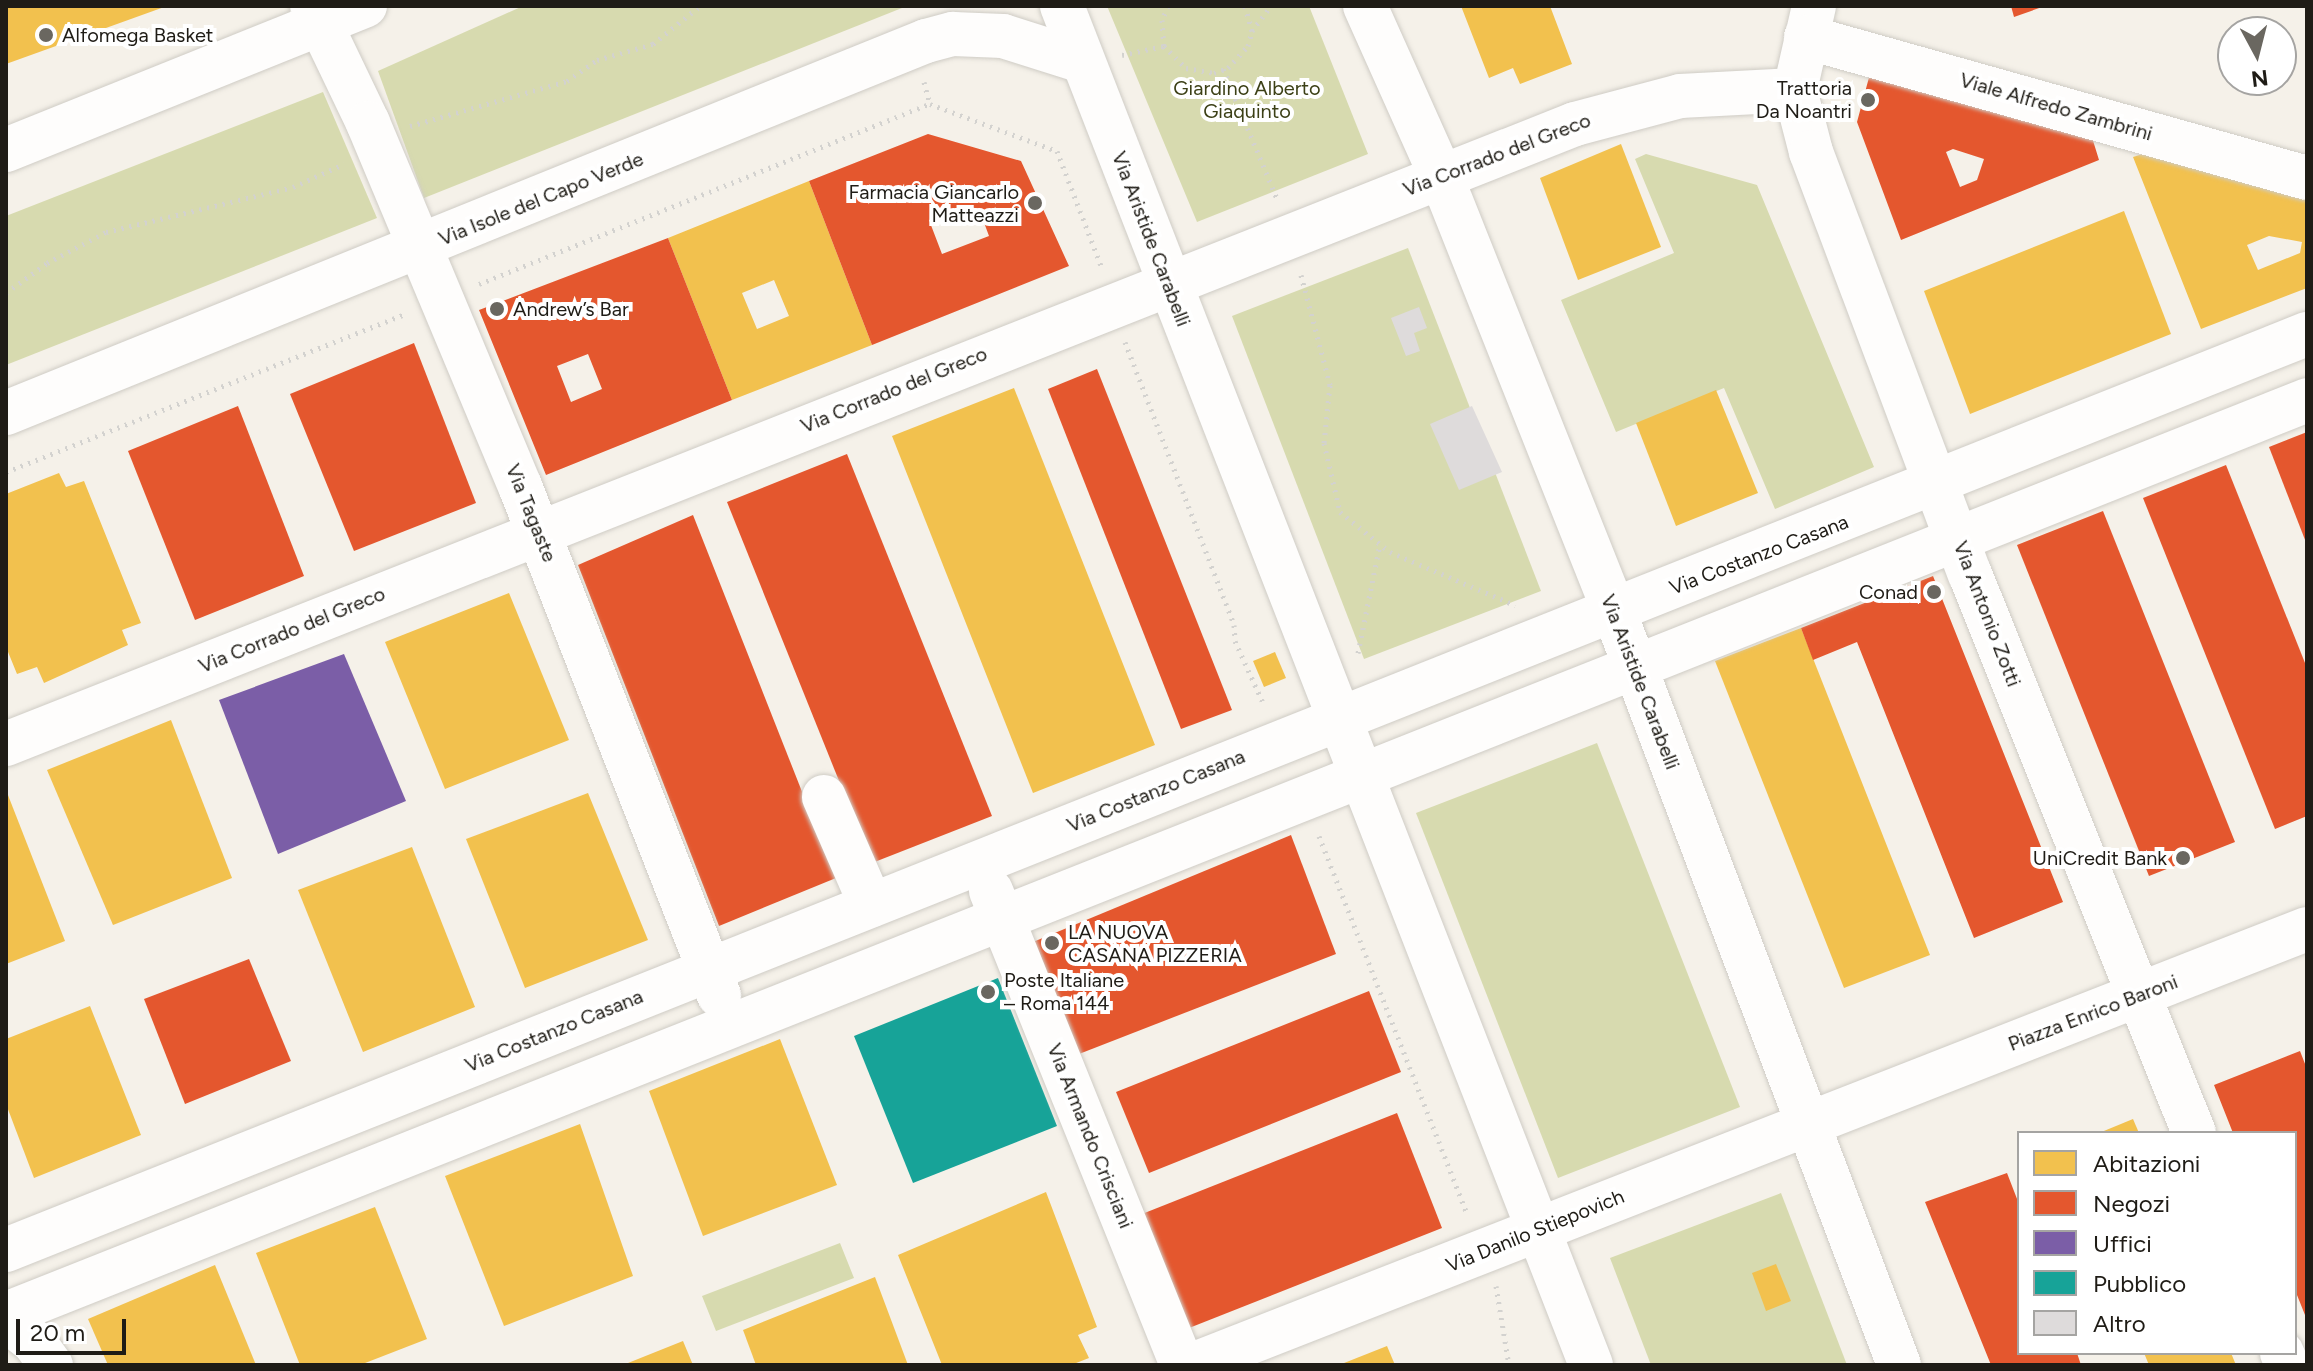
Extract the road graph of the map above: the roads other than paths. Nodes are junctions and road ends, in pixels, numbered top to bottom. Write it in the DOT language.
graph roads {
  1 [pos="365,6"];
  2 [pos="1062,6"];
  3 [pos="1365,6"];
  4 [pos="316,15"];
  5 [pos="1810,21"];
  6 [pos="1082,61"];
  7 [pos="1795,90"];
  8 [pos="6,150"];
  9 [pos="1441,176"];
  10 [pos="2307,178"];
  11 [pos="422,248"];
  12 [pos="1167,282"];
  13 [pos="2307,334"];
  14 [pos="2307,400"];
  15 [pos="6,413"];
  16 [pos="1936,486"];
  17 [pos="539,532"];
  18 [pos="1957,538"];
  19 [pos="1614,611"];
  20 [pos="1636,668"];
  21 [pos="1350,713"];
  22 [pos="6,744"];
  23 [pos="1361,774"];
  24 [pos="824,797"];
  25 [pos="979,863"];
  26 [pos="871,905"];
  27 [pos="1002,920"];
  28 [pos="2307,929"];
  29 [pos="708,969"];
  30 [pos="2139,995"];
  31 [pos="732,1028"];
  32 [pos="1878,1095"];
  33 [pos="1806,1123"];
  34 [pos="2193,1131"];
  35 [pos="1538,1230"];
  36 [pos="6,1250"];
  37 [pos="6,1314"];
  38 [pos="6,1320"];
  39 [pos="51,1365"];
  40 [pos="1182,1365"];
  41 [pos="1192,1365"];
  42 [pos="1591,1365"];
  43 [pos="1899,1365"];
  1 -- 4 [label="street"];
  2 -- 6 [label="street, Via Aristide Carabelli"];
  3 -- 9 [label="street, Via Aristide Carabelli"];
  4 -- 8 [label="street"];
  4 -- 11 [label="street, Via Tagaste"];
  5 -- 7 [label="street"];
  5 -- 10 [label="street, Viale Alfredo Zambrini"];
  6 -- 11 [label="street, Via Isole del Capo Verde"];
  6 -- 12 [label="street, Via Aristide Carabelli"];
  7 -- 9 [label="street, Via Corrado del Greco"];
  7 -- 16 [label="street, Via Antonio Zotti"];
  9 -- 12 [label="street, Via Corrado del Greco"];
  9 -- 19 [label="street, Via Aristide Carabelli"];
  11 -- 15 [label="street, Via Isole del Capo Verde"];
  11 -- 17 [label="street, Via Tagaste"];
  12 -- 17 [label="street, Via Corrado del Greco"];
  12 -- 21 [label="street, Via Aristide Carabelli"];
  13 -- 16 [label="street, Via Costanzo Casana"];
  14 -- 18 [label="street"];
  16 -- 18 [label="street, Via Antonio Zotti"];
  16 -- 19 [label="street, Via Costanzo Casana"];
  17 -- 22 [label="street, Via Corrado del Greco"];
  17 -- 29 [label="street, Via Tagaste"];
  18 -- 20 [label="street"];
  18 -- 30 [label="street, Via Antonio Zotti"];
  19 -- 20 [label="street, Via Aristide Carabelli"];
  19 -- 21 [label="street, Via Costanzo Casana"];
  20 -- 23 [label="street"];
  20 -- 33 [label="street, Via Aristide Carabelli"];
  21 -- 23 [label="street, Via Aristide Carabelli"];
  21 -- 25 [label="street, Via Costanzo Casana"];
  23 -- 27 [label="street"];
  23 -- 35 [label="street, Via Aristide Carabelli"];
  24 -- 26 [label="street"];
  25 -- 26 [label="street, Via Costanzo Casana"];
  25 -- 27 [label="street, Via Armando Crisciani"];
  26 -- 29 [label="street, Via Costanzo Casana"];
  27 -- 31 [label="street"];
  27 -- 40 [label="street, Via Armando Crisciani"];
  28 -- 30 [label="street, Piazza Enrico Baroni"];
  29 -- 31 [label="street, Via Tagaste"];
  29 -- 36 [label="street, Via Costanzo Casana"];
  30 -- 32 [label="street, Piazza Enrico Baroni"];
  30 -- 34 [label="street, Via Antonio Zotti"];
  31 -- 37 [label="street"];
  32 -- 33 [label="street, Via Danilo Stiepovich"];
  33 -- 35 [label="street, Via Danilo Stiepovich"];
  33 -- 43 [label="street, Via Aristide Carabelli"];
  35 -- 41 [label="street, Via Danilo Stiepovich"];
  35 -- 42 [label="street, Via Aristide Carabelli"];
  38 -- 39 [label="street"];
}
